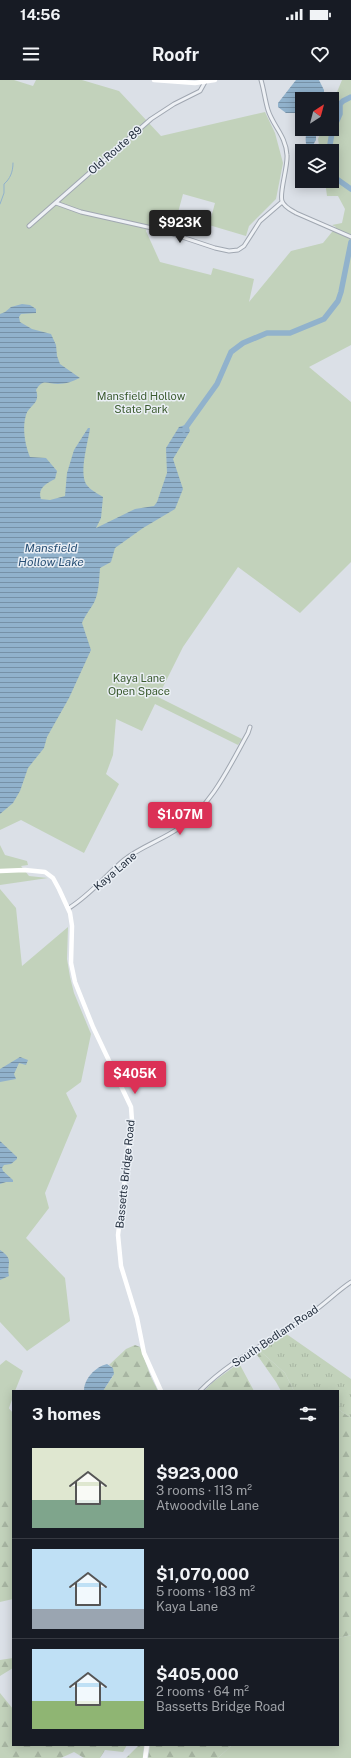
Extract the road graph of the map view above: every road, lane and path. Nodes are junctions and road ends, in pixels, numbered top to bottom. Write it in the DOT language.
graph roads {
  1 [pos="154,80"];
  2 [pos="215,80"];
  3 [pos="261,80"];
  4 [pos="204,82"];
  5 [pos="282,202"];
  6 [pos="56,203"];
  7 [pos="29,226"];
  8 [pos="351,237"];
  9 [pos="250,727"];
  10 [pos="0,871"];
  11 [pos="69,908"];
  12 [pos="351,1282"];
  13 [pos="161,1390"];
  14 [pos="201,1390"];
  15 [pos="147,1746"];
  16 [pos="145,1758"];
  1 -- 4 [label="street"];
  2 -- 4 [label="street"];
  3 -- 5 [label="street"];
  4 -- 6 [label="street, Old Route 89"];
  5 -- 6 [label="street"];
  5 -- 8 [label="street"];
  6 -- 7 [label="street, Old Route 89"];
  9 -- 11 [label="street, Kaya Lane"];
  10 -- 11 [label="street, Bassetts Bridge Road"];
  11 -- 13 [label="street, Bassetts Bridge Road"];
  12 -- 14 [label="street, South Bedlam Road"];
  15 -- 16 [label="street"];
}
